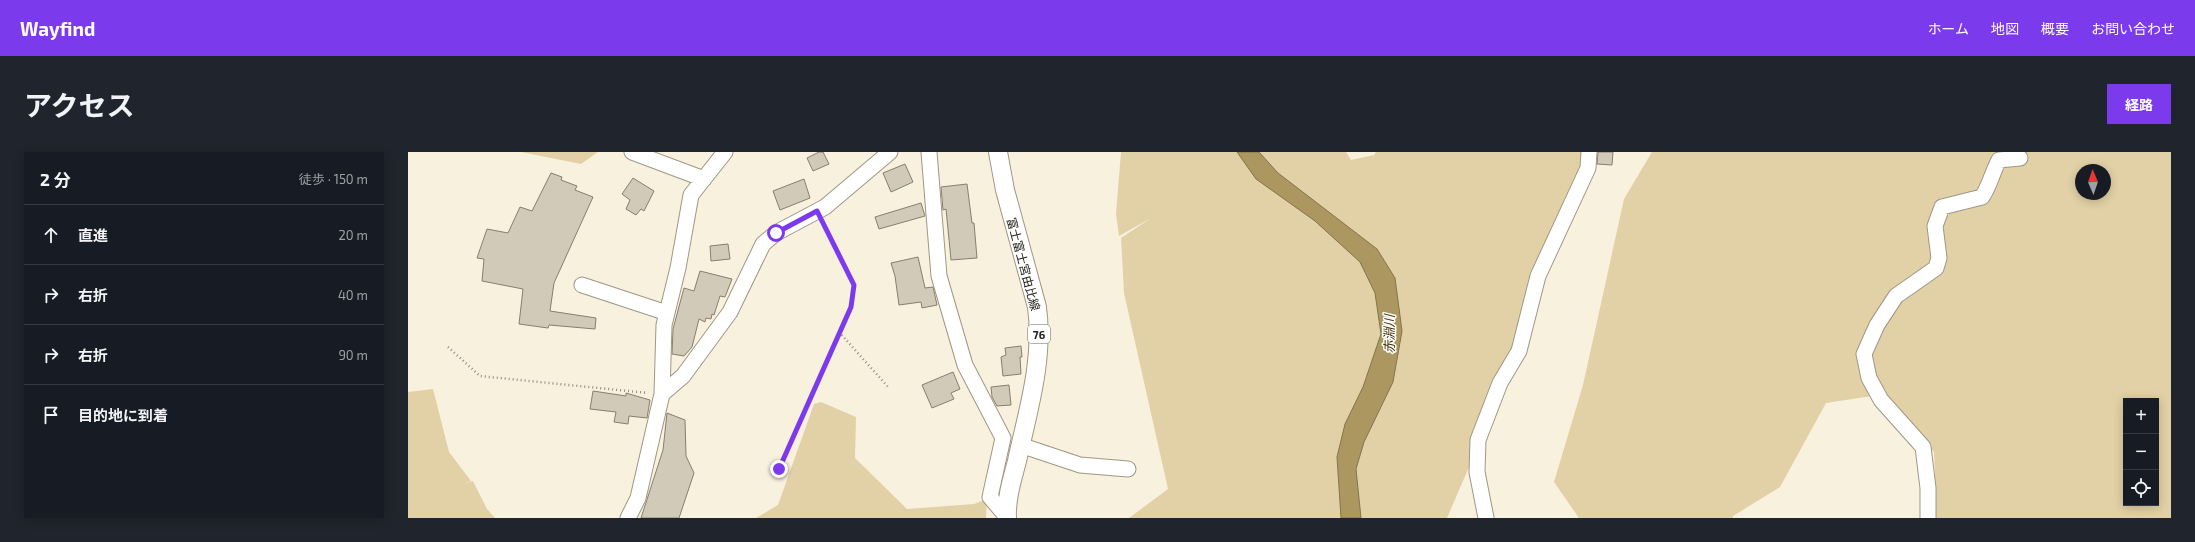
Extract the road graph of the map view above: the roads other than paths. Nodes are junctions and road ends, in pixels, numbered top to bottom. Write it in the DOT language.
graph roads {
  1 [pos="632,152"];
  2 [pos="725,152"];
  3 [pos="890,152"];
  4 [pos="929,152"];
  5 [pos="998,152"];
  6 [pos="1589,152"];
  7 [pos="2020,158"];
  8 [pos="704,179"];
  9 [pos="582,285"];
  10 [pos="667,314"];
  11 [pos="662,394"];
  12 [pos="1020,445"];
  13 [pos="1128,469"];
  14 [pos="1006,517"];
  15 [pos="628,518"];
  16 [pos="1486,518"];
  17 [pos="1928,518"];
  1 -- 8 [label="street"];
  2 -- 8 [label="street"];
  3 -- 11 [label="street"];
  4 -- 14 [label="street"];
  5 -- 12 [label="main road, 富士富士宮由比線 / 76"];
  6 -- 16 [label="street"];
  7 -- 17 [label="street"];
  8 -- 10 [label="street"];
  9 -- 10 [label="street"];
  10 -- 11 [label="street"];
  11 -- 15 [label="street"];
  12 -- 13 [label="street"];
  12 -- 14 [label="main road, 富士富士宮由比線 / 76"];
}
